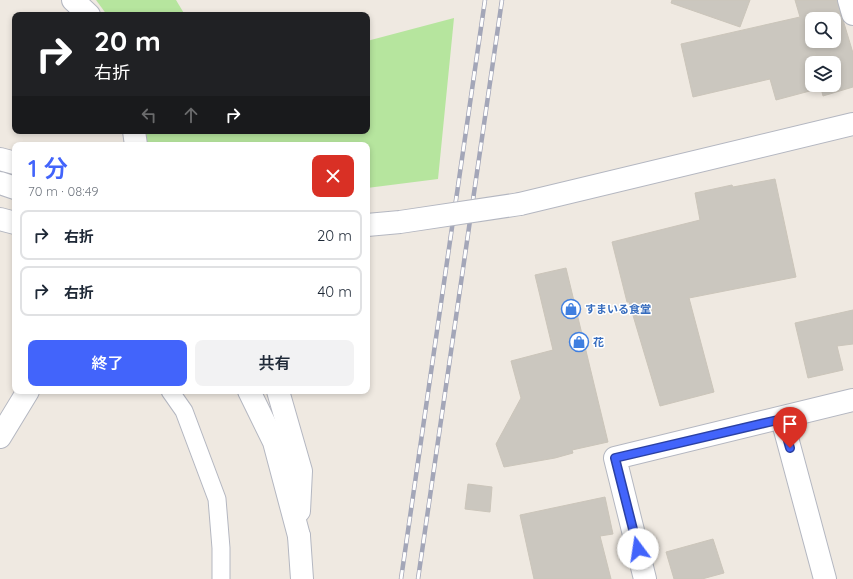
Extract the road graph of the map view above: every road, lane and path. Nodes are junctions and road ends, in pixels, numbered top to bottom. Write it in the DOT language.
graph roads {
  1 [pos="73,0"];
  2 [pos="849,0"];
  3 [pos="86,12"];
  4 [pos="853,14"];
  5 [pos="853,124"];
  6 [pos="0,159"];
  7 [pos="12,162"];
  8 [pos="0,183"];
  9 [pos="12,187"];
  10 [pos="0,219"];
  11 [pos="12,222"];
  12 [pos="370,224"];
  13 [pos="26,394"];
  14 [pos="172,394"];
  15 [pos="250,394"];
  16 [pos="279,394"];
  17 [pos="853,400"];
  18 [pos="782,419"];
  19 [pos="0,437"];
  20 [pos="299,536"];
  21 [pos="221,579"];
  22 [pos="302,579"];
  23 [pos="645,579"];
  24 [pos="825,579"];
  1 -- 3 [label="street"];
  2 -- 4 [label="street"];
  5 -- 12 [label="street, bridge"];
  6 -- 7 [label="street"];
  8 -- 9 [label="street"];
  10 -- 11 [label="street"];
  13 -- 19 [label="street"];
  14 -- 21 [label="lane"];
  15 -- 20 [label="street"];
  16 -- 20 [label="street"];
  17 -- 18 [label="street"];
  18 -- 23 [label="street"];
  18 -- 24 [label="street"];
  20 -- 22 [label="street"];
}
